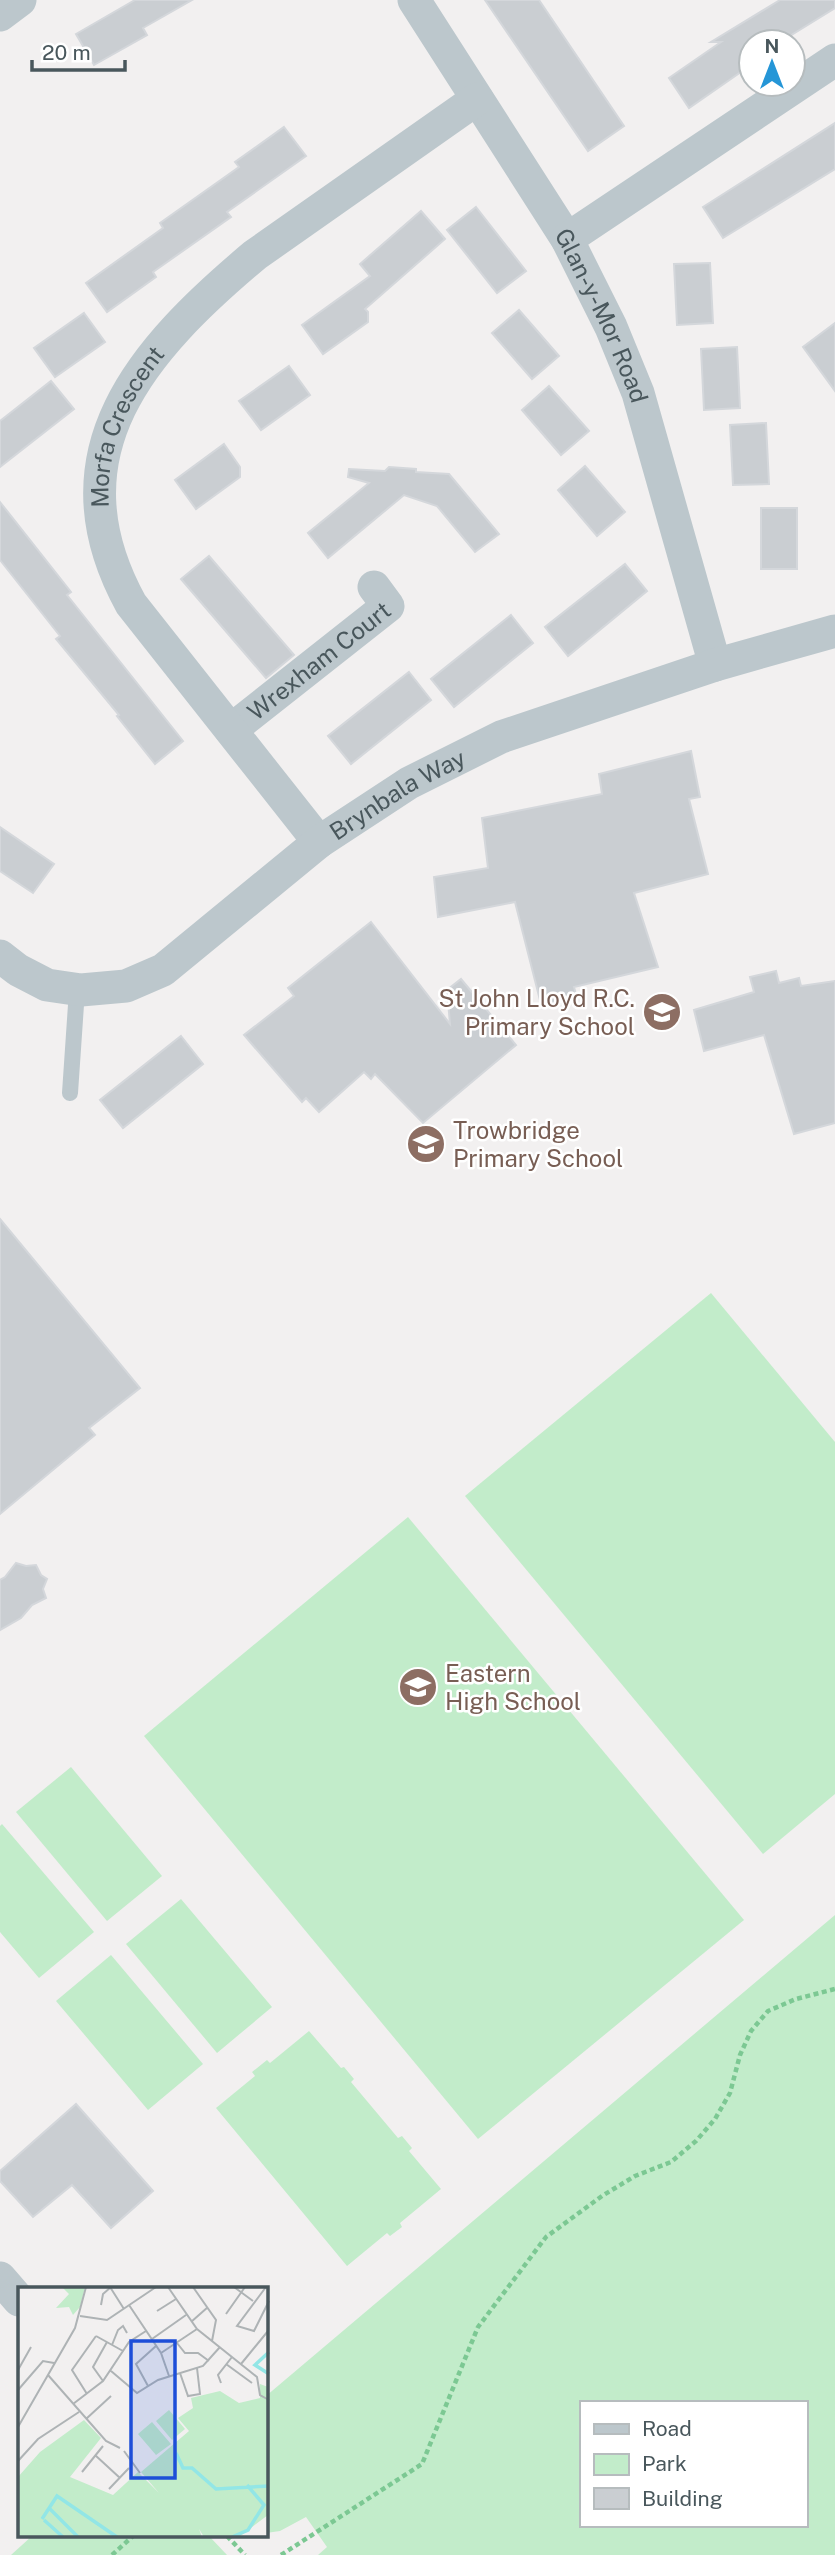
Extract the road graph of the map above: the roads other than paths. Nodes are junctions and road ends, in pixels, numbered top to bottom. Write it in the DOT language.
graph roads {
  1 [pos="20,0"];
  2 [pos="414,0"];
  3 [pos="0,15"];
  4 [pos="835,60"];
  5 [pos="477,99"];
  6 [pos="567,239"];
  7 [pos="374,587"];
  8 [pos="835,631"];
  9 [pos="715,664"];
  10 [pos="231,730"];
  11 [pos="319,842"];
  12 [pos="0,957"];
  13 [pos="78,989"];
  14 [pos="70,1093"];
  15 [pos="0,2278"];
  16 [pos="18,2299"];
  1 -- 3 [label="street"];
  2 -- 5 [label="street, Glan-y-Mor Road"];
  4 -- 6 [label="street"];
  5 -- 6 [label="street, Glan-y-Mor Road"];
  5 -- 10 [label="street, Morfa Crescent"];
  6 -- 9 [label="street, Glan-y-Mor Road"];
  7 -- 10 [label="street, Wrexham Court"];
  8 -- 9 [label="street, Brynbala Way"];
  9 -- 11 [label="street, Brynbala Way"];
  10 -- 11 [label="street, Morfa Crescent"];
  11 -- 13 [label="street, Brynbala Way"];
  12 -- 13 [label="street, Brynbala Way"];
  13 -- 14 [label="lane"];
  15 -- 16 [label="street"];
}
